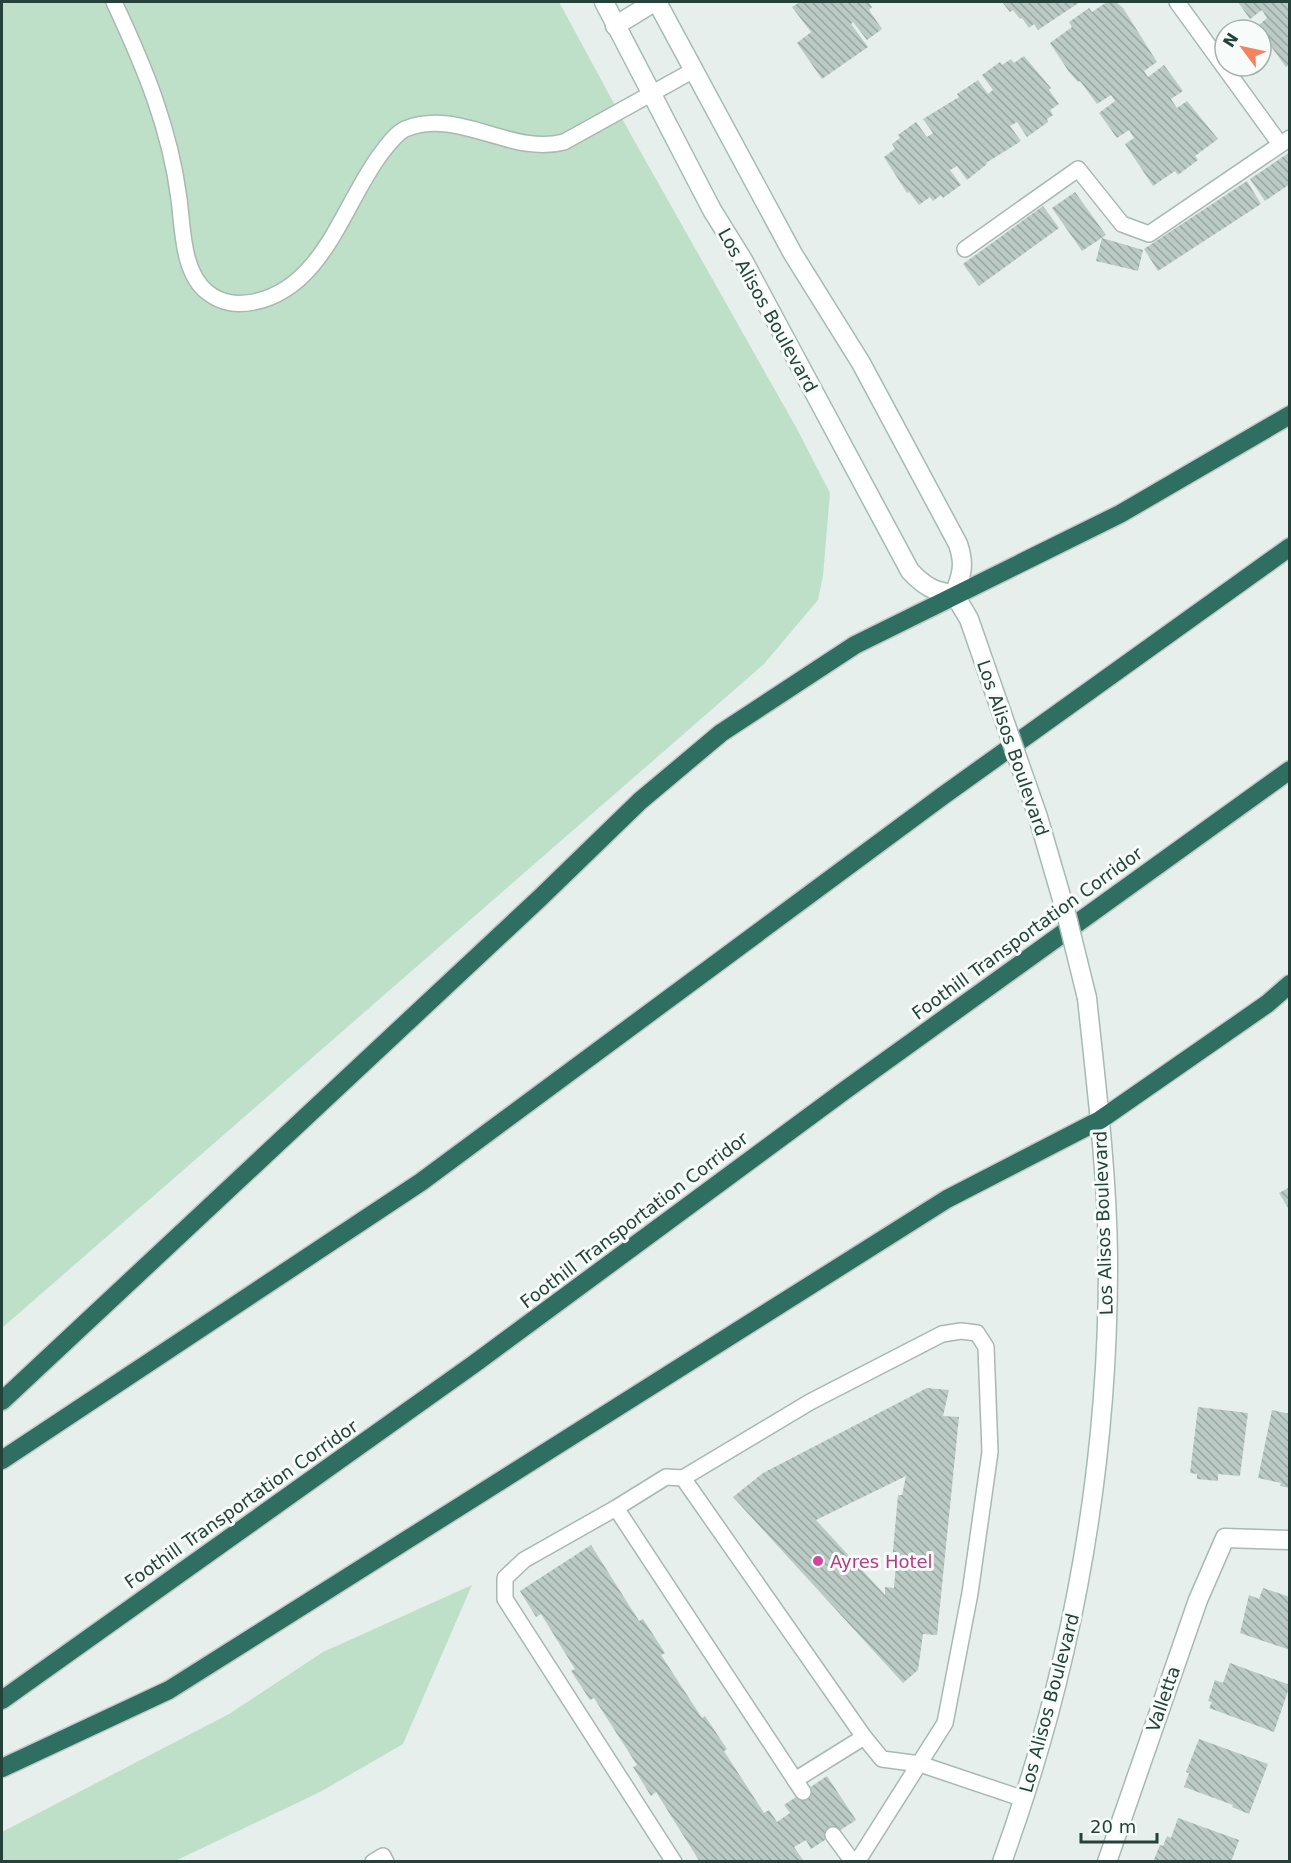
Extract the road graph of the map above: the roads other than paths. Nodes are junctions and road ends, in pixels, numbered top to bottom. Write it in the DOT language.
graph roads {
  1 [pos="114,2"];
  2 [pos="604,2"];
  3 [pos="656,2"];
  4 [pos="1177,2"];
  5 [pos="615,26"];
  6 [pos="694,70"];
  7 [pos="652,94"];
  8 [pos="1285,141"];
  9 [pos="965,249"];
  10 [pos="1290,415"];
  11 [pos="1290,547"];
  12 [pos="954,594"];
  13 [pos="1290,770"];
  14 [pos="1290,984"];
  15 [pos="1100,1120"];
  16 [pos="2,1401"];
  17 [pos="2,1460"];
  18 [pos="683,1478"];
  19 [pos="616,1508"];
  20 [pos="1290,1540"];
  21 [pos="2,1700"];
  22 [pos="864,1737"];
  23 [pos="920,1764"];
  24 [pos="2,1768"];
  25 [pos="1024,1799"];
  26 [pos="833,1834"];
  27 [pos="373,1862"];
  28 [pos="386,1862"];
  29 [pos="674,1862"];
  30 [pos="855,1862"];
  31 [pos="1002,1862"];
  32 [pos="1107,1862"];
  1 -- 7 [label="lane"];
  2 -- 5 [label="main road, Los Alisos Boulevard"];
  3 -- 5 [label="main road"];
  3 -- 6 [label="main road"];
  4 -- 8 [label="lane"];
  5 -- 7 [label="main road, Los Alisos Boulevard"];
  6 -- 7 [label="lane"];
  6 -- 12 [label="main road"];
  7 -- 12 [label="main road, Los Alisos Boulevard"];
  8 -- 9 [label="lane"];
  10 -- 12 [label="highway"];
  11 -- 17 [label="highway"];
  12 -- 15 [label="main road, Los Alisos Boulevard, bridge"];
  12 -- 16 [label="highway"];
  13 -- 21 [label="highway, Foothill Transportation Corridor"];
  14 -- 15 [label="highway"];
  15 -- 24 [label="highway"];
  15 -- 25 [label="main road, Los Alisos Boulevard"];
  18 -- 19 [label="lane"];
  18 -- 22 [label="lane"];
  18 -- 23 [label="lane"];
  19 -- 22 [label="lane"];
  19 -- 29 [label="lane"];
  20 -- 32 [label="main road, Valletta"];
  22 -- 23 [label="lane"];
  23 -- 25 [label="lane"];
  23 -- 30 [label="lane"];
  25 -- 31 [label="main road, Los Alisos Boulevard"];
  26 -- 30 [label="lane"];
  27 -- 28 [label="lane"];
}
